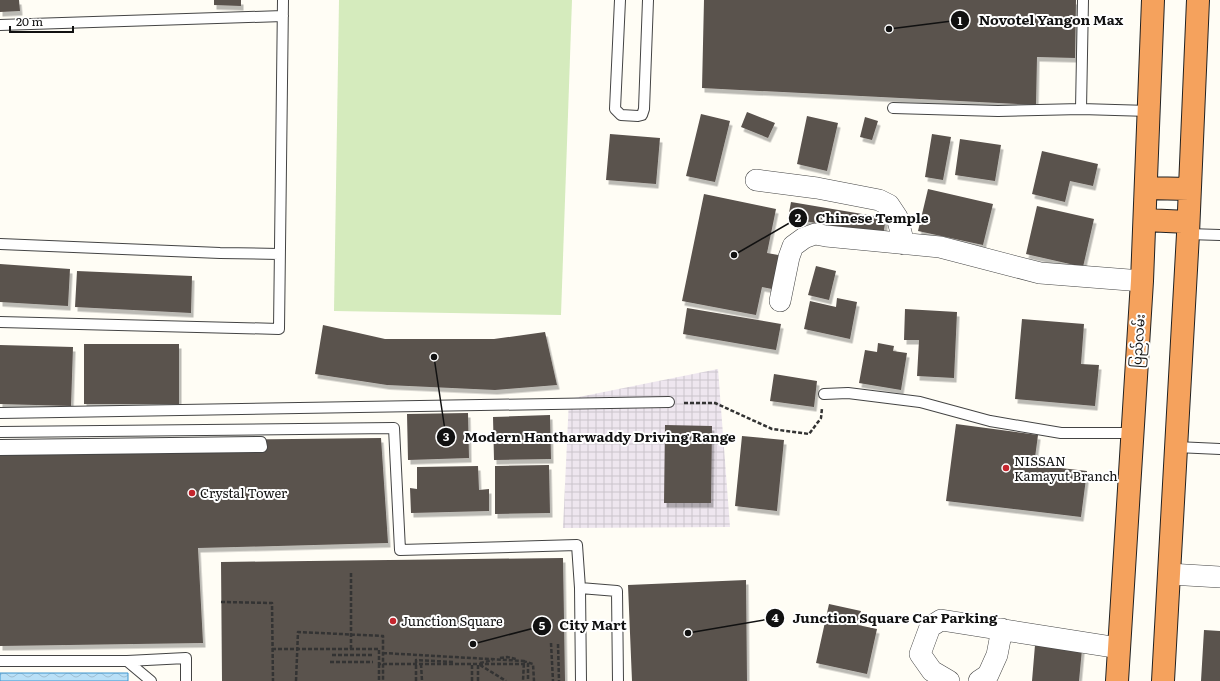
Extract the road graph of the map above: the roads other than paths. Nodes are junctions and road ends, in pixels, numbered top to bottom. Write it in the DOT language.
graph roads {
  1 [pos="284,0"];
  2 [pos="620,0"];
  3 [pos="648,0"];
  4 [pos="1083,0"];
  5 [pos="1153,0"];
  6 [pos="1198,0"];
  7 [pos="283,16"];
  8 [pos="0,25"];
  9 [pos="893,108"];
  10 [pos="1081,108"];
  11 [pos="1149,111"];
  12 [pos="756,180"];
  13 [pos="1146,188"];
  14 [pos="1189,189"];
  15 [pos="1145,220"];
  16 [pos="1188,228"];
  17 [pos="1220,235"];
  18 [pos="0,244"];
  19 [pos="904,244"];
  20 [pos="280,254"];
  21 [pos="1142,281"];
  22 [pos="780,301"];
  23 [pos="0,322"];
  24 [pos="824,394"];
  25 [pos="669,402"];
  26 [pos="0,414"];
  27 [pos="0,432"];
  28 [pos="1131,433"];
  29 [pos="0,445"];
  30 [pos="1176,447"];
  31 [pos="1220,449"];
  32 [pos="0,450"];
  33 [pos="1169,574"];
  34 [pos="1220,577"];
  35 [pos="580,588"];
  36 [pos="1002,629"];
  37 [pos="1118,648"];
  38 [pos="127,660"];
  39 [pos="0,661"];
  40 [pos="151,681"];
  41 [pos="186,681"];
  42 [pos="581,681"];
  43 [pos="618,681"];
  44 [pos="948,681"];
  45 [pos="979,681"];
  46 [pos="1117,681"];
  47 [pos="1163,681"];
  1 -- 7 [label="lane"];
  2 -- 3 [label="lane"];
  4 -- 10 [label="lane"];
  5 -- 11 [label="highway, ပြည်လမ်း"];
  6 -- 14 [label="highway"];
  7 -- 8 [label="lane"];
  7 -- 20 [label="lane"];
  9 -- 10 [label="lane"];
  10 -- 11 [label="lane"];
  11 -- 13 [label="highway, ပြည်လမ်း"];
  12 -- 19 [label="street"];
  13 -- 14 [label="highway"];
  13 -- 15 [label="highway, ပြည်လမ်း"];
  14 -- 16 [label="highway"];
  15 -- 16 [label="highway"];
  15 -- 21 [label="highway, ပြည်လမ်း"];
  16 -- 17 [label="lane"];
  16 -- 30 [label="highway"];
  18 -- 20 [label="lane"];
  19 -- 21 [label="street"];
  19 -- 22 [label="street"];
  20 -- 23 [label="lane"];
  21 -- 28 [label="highway, ပြည်လမ်း"];
  24 -- 28 [label="lane"];
  25 -- 26 [label="lane"];
  27 -- 35 [label="lane"];
  28 -- 37 [label="highway, ပြည်လမ်း"];
  29 -- 32 [label="lane"];
  30 -- 31 [label="lane"];
  30 -- 33 [label="highway"];
  33 -- 34 [label="street"];
  33 -- 47 [label="highway"];
  35 -- 42 [label="lane"];
  35 -- 43 [label="lane"];
  36 -- 37 [label="street"];
  36 -- 44 [label="street"];
  36 -- 45 [label="street"];
  37 -- 46 [label="highway, ပြည်လမ်း"];
  38 -- 39 [label="lane"];
  38 -- 40 [label="lane"];
  38 -- 41 [label="lane"];
}
